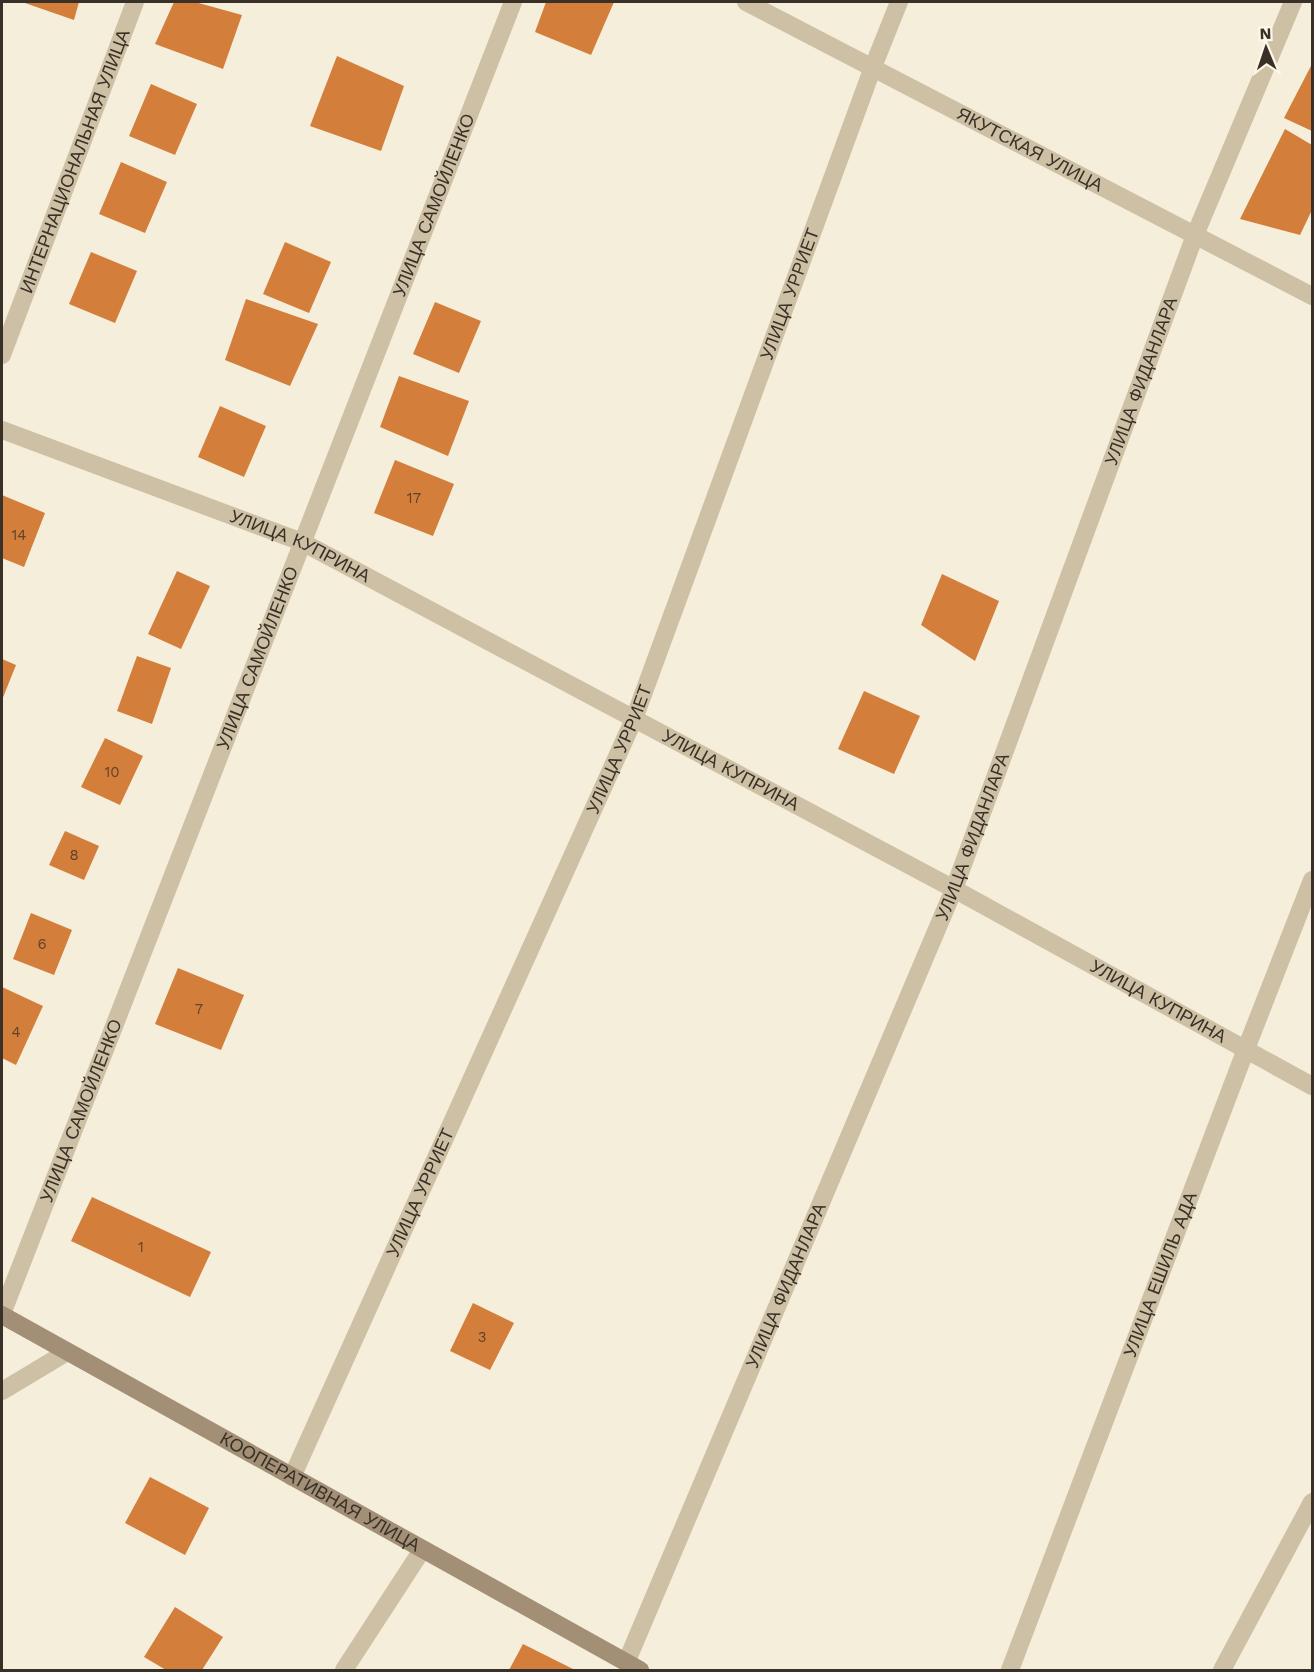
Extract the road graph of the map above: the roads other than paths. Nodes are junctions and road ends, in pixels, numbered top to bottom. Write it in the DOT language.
graph roads {
  1 [pos="135,2"];
  2 [pos="513,2"];
  3 [pos="746,2"];
  4 [pos="899,2"];
  5 [pos="1293,2"];
  6 [pos="873,68"];
  7 [pos="1195,234"];
  8 [pos="1312,296"];
  9 [pos="2,355"];
  10 [pos="2,430"];
  11 [pos="302,542"];
  12 [pos="634,719"];
  13 [pos="1312,880"];
  14 [pos="954,889"];
  15 [pos="1246,1049"];
  16 [pos="1312,1086"];
  17 [pos="2,1314"];
  18 [pos="68,1352"];
  19 [pos="2,1391"];
  20 [pos="292,1477"];
  21 [pos="1312,1502"];
  22 [pos="422,1550"];
  23 [pos="633,1667"];
  24 [pos="344,1671"];
  25 [pos="1010,1671"];
  26 [pos="1222,1671"];
  1 -- 9 [label="street, ИНТЕРНАЦИОНАЛЬНАЯ УЛИЦА"];
  2 -- 11 [label="street, УЛИЦА САМОЙЛЕНКО"];
  3 -- 6 [label="street, ЯКУТСКАЯ УЛИЦА"];
  4 -- 6 [label="street, УЛИЦА УРРИЕТ"];
  5 -- 7 [label="street, УЛИЦА ФИДАНЛАРА"];
  6 -- 7 [label="street, ЯКУТСКАЯ УЛИЦА"];
  6 -- 12 [label="street, УЛИЦА УРРИЕТ"];
  7 -- 8 [label="street, ЯКУТСКАЯ УЛИЦА"];
  7 -- 14 [label="street, УЛИЦА ФИДАНЛАРА"];
  10 -- 11 [label="street, УЛИЦА КУПРИНА"];
  11 -- 12 [label="street, УЛИЦА КУПРИНА"];
  11 -- 17 [label="street, УЛИЦА САМОЙЛЕНКО"];
  12 -- 14 [label="street, УЛИЦА КУПРИНА"];
  12 -- 20 [label="street, УЛИЦА УРРИЕТ"];
  13 -- 15 [label="street, УЛИЦА ЕШИЛЬ АДА"];
  14 -- 15 [label="street, УЛИЦА КУПРИНА"];
  14 -- 23 [label="street, УЛИЦА ФИДАНЛАРА"];
  15 -- 16 [label="street, УЛИЦА КУПРИНА"];
  15 -- 25 [label="street, УЛИЦА ЕШИЛЬ АДА"];
  17 -- 18 [label="street, КООПЕРАТИВНАЯ УЛИЦА"];
  18 -- 19 [label="street"];
  18 -- 20 [label="street, КООПЕРАТИВНАЯ УЛИЦА"];
  20 -- 22 [label="street, КООПЕРАТИВНАЯ УЛИЦА"];
  21 -- 26 [label="street"];
  22 -- 23 [label="street, КООПЕРАТИВНАЯ УЛИЦА"];
  22 -- 24 [label="street"];
}
